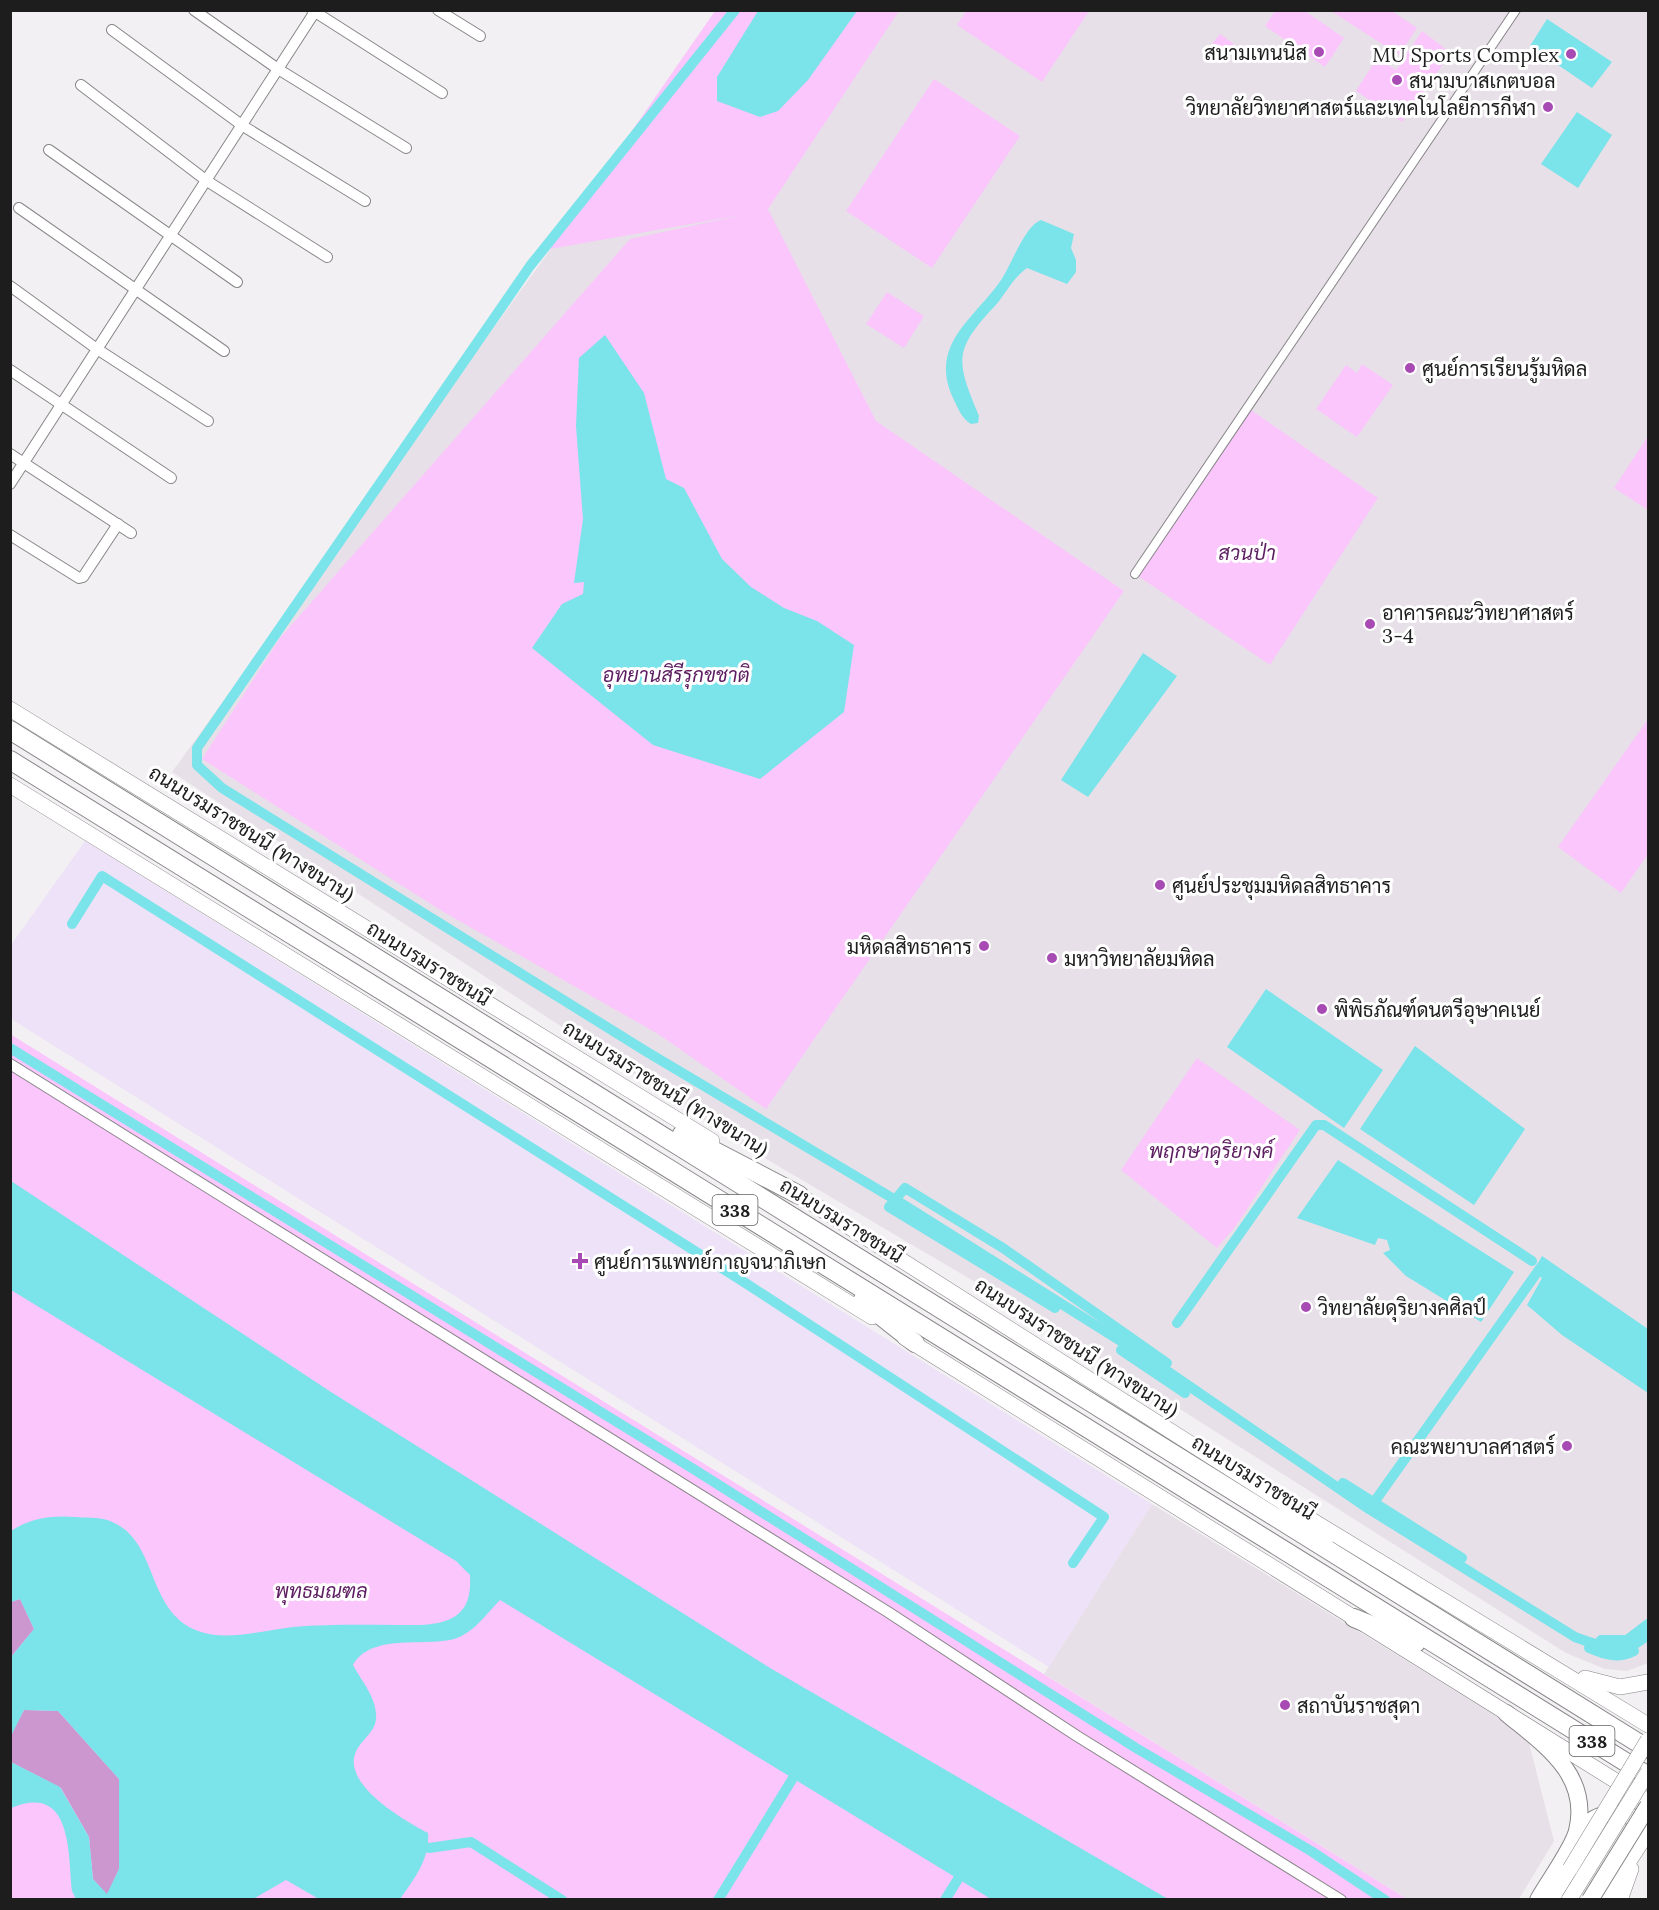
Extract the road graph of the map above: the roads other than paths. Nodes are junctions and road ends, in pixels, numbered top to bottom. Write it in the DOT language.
graph roads {
  1 [pos="194,10"];
  2 [pos="438,10"];
  3 [pos="1516,10"];
  4 [pos="315,11"];
  5 [pos="112,30"];
  6 [pos="480,36"];
  7 [pos="278,69"];
  8 [pos="81,85"];
  9 [pos="442,93"];
  10 [pos="243,126"];
  11 [pos="406,148"];
  12 [pos="49,150"];
  13 [pos="207,181"];
  14 [pos="365,201"];
  15 [pos="19,208"];
  16 [pos="170,237"];
  17 [pos="327,257"];
  18 [pos="237,282"];
  19 [pos="10,286"];
  20 [pos="136,290"];
  21 [pos="97,349"];
  22 [pos="224,351"];
  23 [pos="10,370"];
  24 [pos="61,405"];
  25 [pos="208,421"];
  26 [pos="10,454"];
  27 [pos="24,463"];
  28 [pos="171,478"];
  29 [pos="10,484"];
  30 [pos="118,524"];
  31 [pos="131,533"];
  32 [pos="10,535"];
  33 [pos="1136,574"];
  34 [pos="10,710"];
  35 [pos="10,730"];
  36 [pos="10,760"];
  37 [pos="10,785"];
  38 [pos="10,1064"];
  39 [pos="558,1069"];
  40 [pos="799,1195"];
  41 [pos="754,1221"];
  42 [pos="915,1343"];
  43 [pos="1287,1505"];
  44 [pos="1374,1579"];
  45 [pos="1354,1618"];
  46 [pos="1541,1658"];
  47 [pos="1460,1660"];
  48 [pos="1648,1682"];
  49 [pos="1506,1713"];
  50 [pos="1648,1725"];
  51 [pos="1648,1740"];
  52 [pos="1648,1749"];
  53 [pos="1648,1774"];
  54 [pos="1648,1801"];
  55 [pos="1648,1806"];
  56 [pos="1648,1826"];
  57 [pos="1648,1832"];
  58 [pos="1577,1833"];
  59 [pos="1639,1847"];
  60 [pos="1341,1899"];
  61 [pos="1538,1899"];
  62 [pos="1551,1899"];
  63 [pos="1569,1899"];
  64 [pos="1590,1899"];
  65 [pos="1604,1899"];
  66 [pos="1620,1899"];
  1 -- 7 [label="street"];
  2 -- 6 [label="street"];
  3 -- 33 [label="street"];
  4 -- 7 [label="street"];
  4 -- 9 [label="street"];
  5 -- 10 [label="street"];
  7 -- 10 [label="street"];
  7 -- 11 [label="street"];
  8 -- 13 [label="street"];
  10 -- 13 [label="street"];
  10 -- 14 [label="street"];
  12 -- 16 [label="street"];
  13 -- 16 [label="street"];
  13 -- 17 [label="street"];
  15 -- 20 [label="street"];
  16 -- 18 [label="street"];
  16 -- 20 [label="street"];
  19 -- 21 [label="street"];
  20 -- 21 [label="street"];
  20 -- 22 [label="street"];
  21 -- 24 [label="street"];
  21 -- 25 [label="street"];
  23 -- 24 [label="street"];
  24 -- 27 [label="street"];
  24 -- 28 [label="street"];
  26 -- 27 [label="street"];
  27 -- 29 [label="street"];
  27 -- 30 [label="street"];
  30 -- 31 [label="street"];
  30 -- 32 [label="street"];
  34 -- 40 [label="main road, ถนนบรมราชชนนี (ทางขนาน) / 338"];
  35 -- 39 [label="highway, ถนนบรมราชชนนี / 338"];
  36 -- 41 [label="highway, 338"];
  37 -- 42 [label="main road, 338"];
  38 -- 60 [label="street"];
  39 -- 40 [label="highway"];
  39 -- 44 [label="highway, ถนนบรมราชชนนี / 338"];
  40 -- 43 [label="main road, ถนนบรมราชชนนี (ทางขนาน) / 338"];
  41 -- 42 [label="highway"];
  41 -- 47 [label="highway, 338"];
  42 -- 45 [label="main road, 338"];
  43 -- 44 [label="highway"];
  43 -- 46 [label="main road, ถนนบรมราชชนนี (ทางขนาน) / 338"];
  44 -- 52 [label="highway, ถนนบรมราชชนนี / 338"];
  45 -- 47 [label="highway"];
  45 -- 49 [label="main road, 338"];
  46 -- 48 [label="main road"];
  46 -- 50 [label="main road"];
  47 -- 53 [label="highway, 338"];
  49 -- 54 [label="main road"];
  49 -- 58 [label="main road"];
  51 -- 62 [label="main road, bridge"];
  53 -- 63 [label="main road, bridge"];
  55 -- 64 [label="main road, bridge"];
  56 -- 58 [label="main road"];
  57 -- 59 [label="main road"];
  58 -- 61 [label="main road"];
  59 -- 65 [label="main road"];
  59 -- 66 [label="main road"];
}
